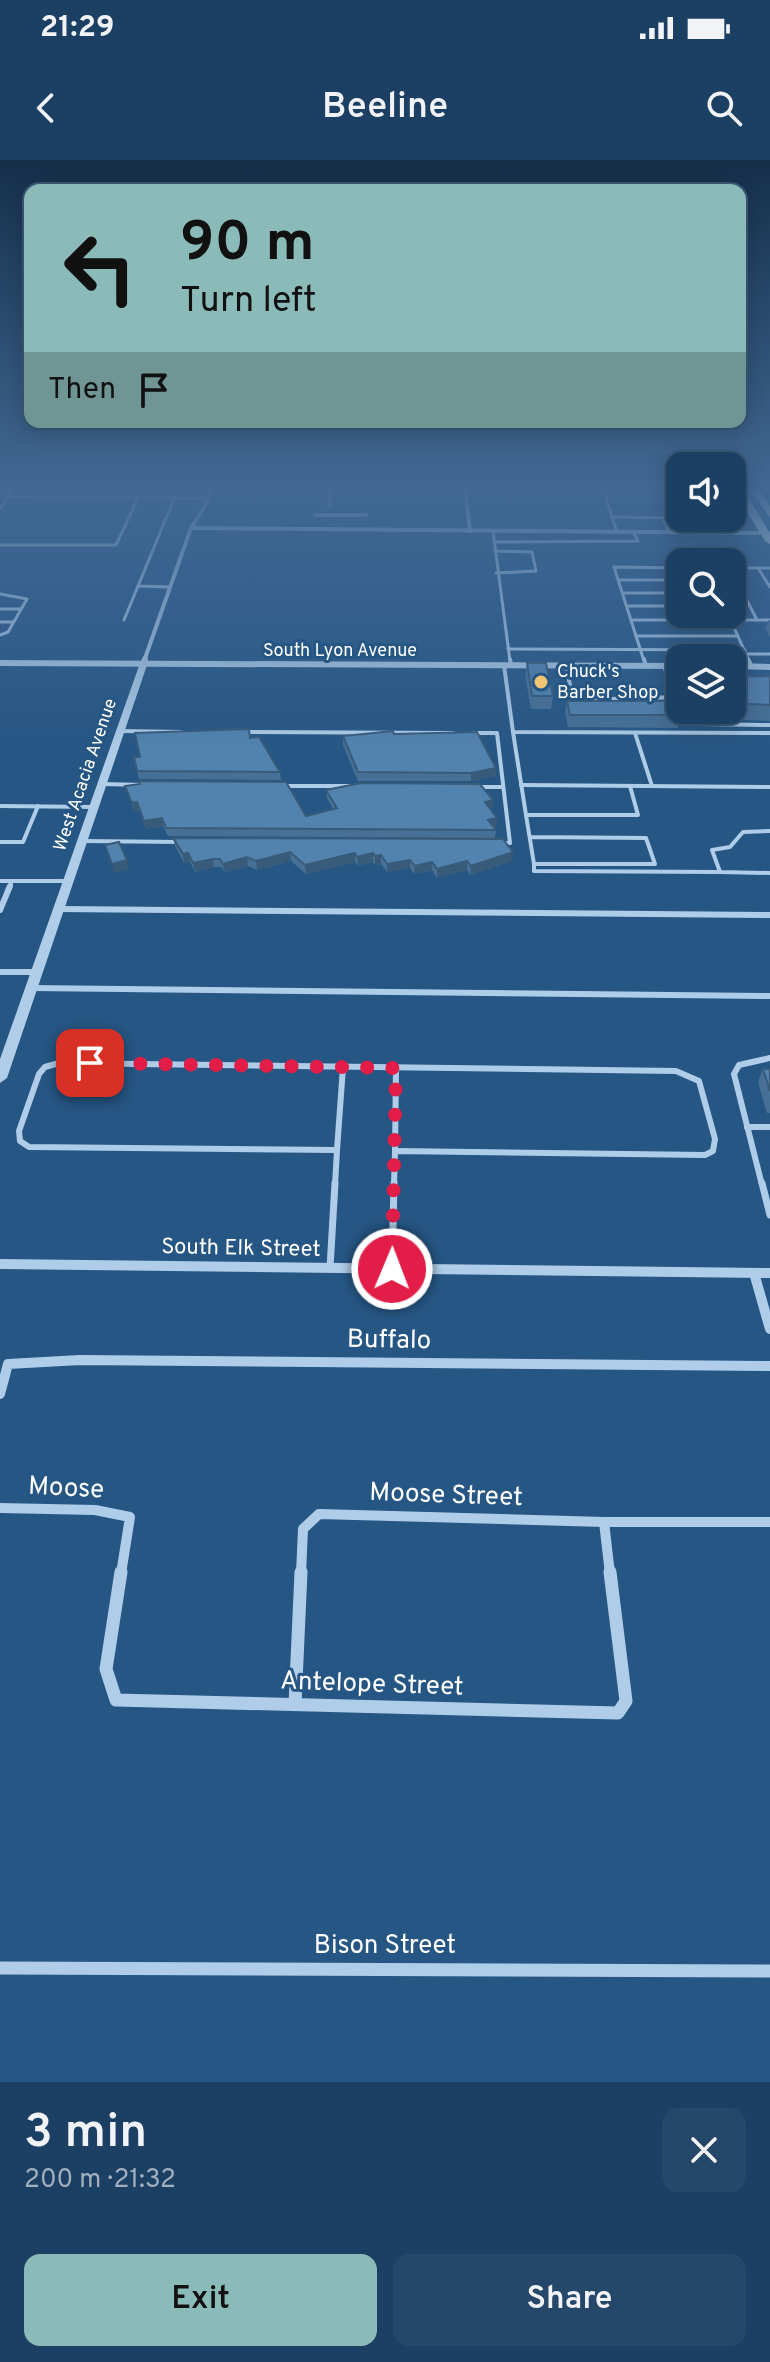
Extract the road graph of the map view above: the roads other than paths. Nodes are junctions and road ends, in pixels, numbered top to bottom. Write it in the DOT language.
graph roads {
  1 [pos="142,577"];
  2 [pos="174,577"];
  3 [pos="497,577"];
  4 [pos="617,577"];
  5 [pos="618,580"];
  6 [pos="666,580"];
  7 [pos="138,586"];
  8 [pos="170,587"];
  9 [pos="623,593"];
  10 [pos="666,593"];
  11 [pos="0,594"];
  12 [pos="746,598"];
  13 [pos="628,606"];
  14 [pos="666,606"];
  15 [pos="0,609"];
  16 [pos="21,609"];
  17 [pos="124,620"];
  18 [pos="632,620"];
  19 [pos="666,620"];
  20 [pos="746,620"];
  21 [pos="757,620"];
  22 [pos="770,620"];
  23 [pos="0,622"];
  24 [pos="13,622"];
  25 [pos="734,628"];
  26 [pos="0,635"];
  27 [pos="636,636"];
  28 [pos="738,636"];
  29 [pos="742,644"];
  30 [pos="508,649"];
  31 [pos="641,650"];
  32 [pos="666,650"];
  33 [pos="746,652"];
  34 [pos="769,656"];
  35 [pos="0,663"];
  36 [pos="143,665"];
  37 [pos="507,665"];
  38 [pos="566,665"];
  39 [pos="646,666"];
  40 [pos="664,666"];
  41 [pos="746,667"];
  42 [pos="752,667"];
  43 [pos="770,667"];
  44 [pos="666,671"];
  45 [pos="666,698"];
  46 [pos="699,724"];
  47 [pos="770,725"];
  48 [pos="120,731"];
  49 [pos="183,732"];
  50 [pos="230,732"];
  51 [pos="513,732"];
  52 [pos="635,733"];
  53 [pos="770,733"];
  54 [pos="102,784"];
  55 [pos="147,785"];
  56 [pos="521,785"];
  57 [pos="280,786"];
  58 [pos="630,786"];
  59 [pos="652,786"];
  60 [pos="360,787"];
  61 [pos="472,787"];
  62 [pos="503,787"];
  63 [pos="770,787"];
  64 [pos="0,806"];
  65 [pos="38,806"];
  66 [pos="94,807"];
  67 [pos="526,815"];
  68 [pos="770,831"];
  69 [pos="530,837"];
  70 [pos="82,841"];
  71 [pos="0,842"];
  72 [pos="193,842"];
  73 [pos="494,843"];
  74 [pos="534,864"];
  75 [pos="720,872"];
  76 [pos="770,873"];
  77 [pos="0,881"];
  78 [pos="12,881"];
  79 [pos="69,881"];
  80 [pos="59,909"];
  81 [pos="0,910"];
  82 [pos="770,915"];
  83 [pos="0,972"];
  84 [pos="37,972"];
  85 [pos="31,988"];
  86 [pos="770,996"];
  87 [pos="770,1058"];
  88 [pos="343,1067"];
  89 [pos="396,1068"];
  90 [pos="0,1078"];
  91 [pos="747,1127"];
  92 [pos="770,1127"];
  93 [pos="337,1150"];
  94 [pos="395,1151"];
  95 [pos="770,1215"];
  96 [pos="0,1264"];
  97 [pos="330,1268"];
  98 [pos="392,1269"];
  99 [pos="754,1273"];
  100 [pos="770,1273"];
  101 [pos="770,1329"];
  102 [pos="770,1366"];
  103 [pos="0,1394"];
  104 [pos="0,1508"];
  105 [pos="130,1517"];
  106 [pos="604,1522"];
  107 [pos="770,1522"];
  108 [pos="295,1704"];
  109 [pos="0,1968"];
  110 [pos="770,1971"];
  1 -- 7 [label="lane"];
  2 -- 8 [label="street, West Acacia Avenue"];
  3 -- 30 [label="lane"];
  4 -- 5 [label="lane"];
  5 -- 6 [label="lane"];
  5 -- 9 [label="lane"];
  7 -- 8 [label="lane"];
  7 -- 17 [label="lane"];
  8 -- 36 [label="street, West Acacia Avenue"];
  9 -- 10 [label="lane"];
  9 -- 13 [label="lane"];
  11 -- 16 [label="lane"];
  12 -- 21 [label="lane"];
  13 -- 14 [label="lane"];
  13 -- 18 [label="lane"];
  15 -- 16 [label="lane"];
  16 -- 24 [label="lane"];
  18 -- 19 [label="lane"];
  18 -- 27 [label="lane"];
  20 -- 21 [label="lane"];
  21 -- 22 [label="lane"];
  23 -- 24 [label="lane"];
  24 -- 26 [label="lane"];
  25 -- 28 [label="lane"];
  27 -- 28 [label="lane"];
  27 -- 31 [label="lane"];
  28 -- 29 [label="lane"];
  30 -- 31 [label="lane"];
  30 -- 37 [label="lane"];
  31 -- 32 [label="lane"];
  31 -- 39 [label="lane"];
  33 -- 34 [label="lane"];
  33 -- 42 [label="lane"];
  35 -- 36 [label="street, South Lyon Avenue"];
  36 -- 37 [label="street, South Lyon Avenue"];
  36 -- 48 [label="street, West Acacia Avenue"];
  37 -- 38 [label="street, South Lyon Avenue"];
  37 -- 51 [label="lane"];
  38 -- 39 [label="street, South Lyon Avenue"];
  38 -- 45 [label="lane"];
  39 -- 40 [label="street, South Lyon Avenue"];
  40 -- 44 [label="lane"];
  41 -- 42 [label="street"];
  42 -- 43 [label="street"];
  46 -- 47 [label="lane"];
  48 -- 49 [label="lane"];
  48 -- 54 [label="street, West Acacia Avenue"];
  50 -- 62 [label="lane"];
  51 -- 52 [label="lane"];
  51 -- 56 [label="lane"];
  52 -- 53 [label="lane"];
  52 -- 59 [label="lane"];
  54 -- 55 [label="lane"];
  54 -- 66 [label="street, West Acacia Avenue"];
  56 -- 58 [label="lane"];
  56 -- 67 [label="lane"];
  57 -- 60 [label="lane"];
  58 -- 59 [label="lane"];
  58 -- 67 [label="lane"];
  59 -- 63 [label="lane"];
  61 -- 62 [label="lane"];
  62 -- 73 [label="lane"];
  64 -- 65 [label="lane"];
  65 -- 66 [label="lane"];
  65 -- 71 [label="lane"];
  66 -- 70 [label="street, West Acacia Avenue"];
  67 -- 69 [label="lane"];
  68 -- 75 [label="lane"];
  69 -- 74 [label="lane"];
  69 -- 74 [label="lane"];
  70 -- 72 [label="lane"];
  70 -- 79 [label="street, West Acacia Avenue"];
  74 -- 75 [label="lane"];
  75 -- 76 [label="lane"];
  77 -- 78 [label="lane"];
  78 -- 79 [label="lane"];
  78 -- 81 [label="lane"];
  79 -- 80 [label="street, West Acacia Avenue"];
  80 -- 82 [label="lane"];
  80 -- 84 [label="street, West Acacia Avenue"];
  83 -- 84 [label="lane"];
  84 -- 85 [label="street, West Acacia Avenue"];
  85 -- 86 [label="lane"];
  85 -- 90 [label="street, West Acacia Avenue"];
  87 -- 91 [label="lane"];
  88 -- 89 [label="lane"];
  88 -- 93 [label="lane"];
  88 -- 93 [label="lane"];
  89 -- 94 [label="lane"];
  89 -- 94 [label="lane"];
  91 -- 92 [label="lane"];
  91 -- 95 [label="lane"];
  93 -- 97 [label="lane"];
  94 -- 98 [label="lane"];
  96 -- 97 [label="street, South Elk Street"];
  97 -- 98 [label="street, South Elk Street"];
  98 -- 99 [label="street, South Elk Street"];
  99 -- 100 [label="street, South Elk Street"];
  99 -- 101 [label="street"];
  102 -- 103 [label="street, Buffalo"];
  104 -- 105 [label="street, Moose"];
  105 -- 108 [label="street, Antelope Street"];
  106 -- 107 [label="street, Moose Street"];
  106 -- 108 [label="street, Moose Street"];
  106 -- 108 [label="street, Antelope Street"];
  109 -- 110 [label="street, Bison Street"];
}
